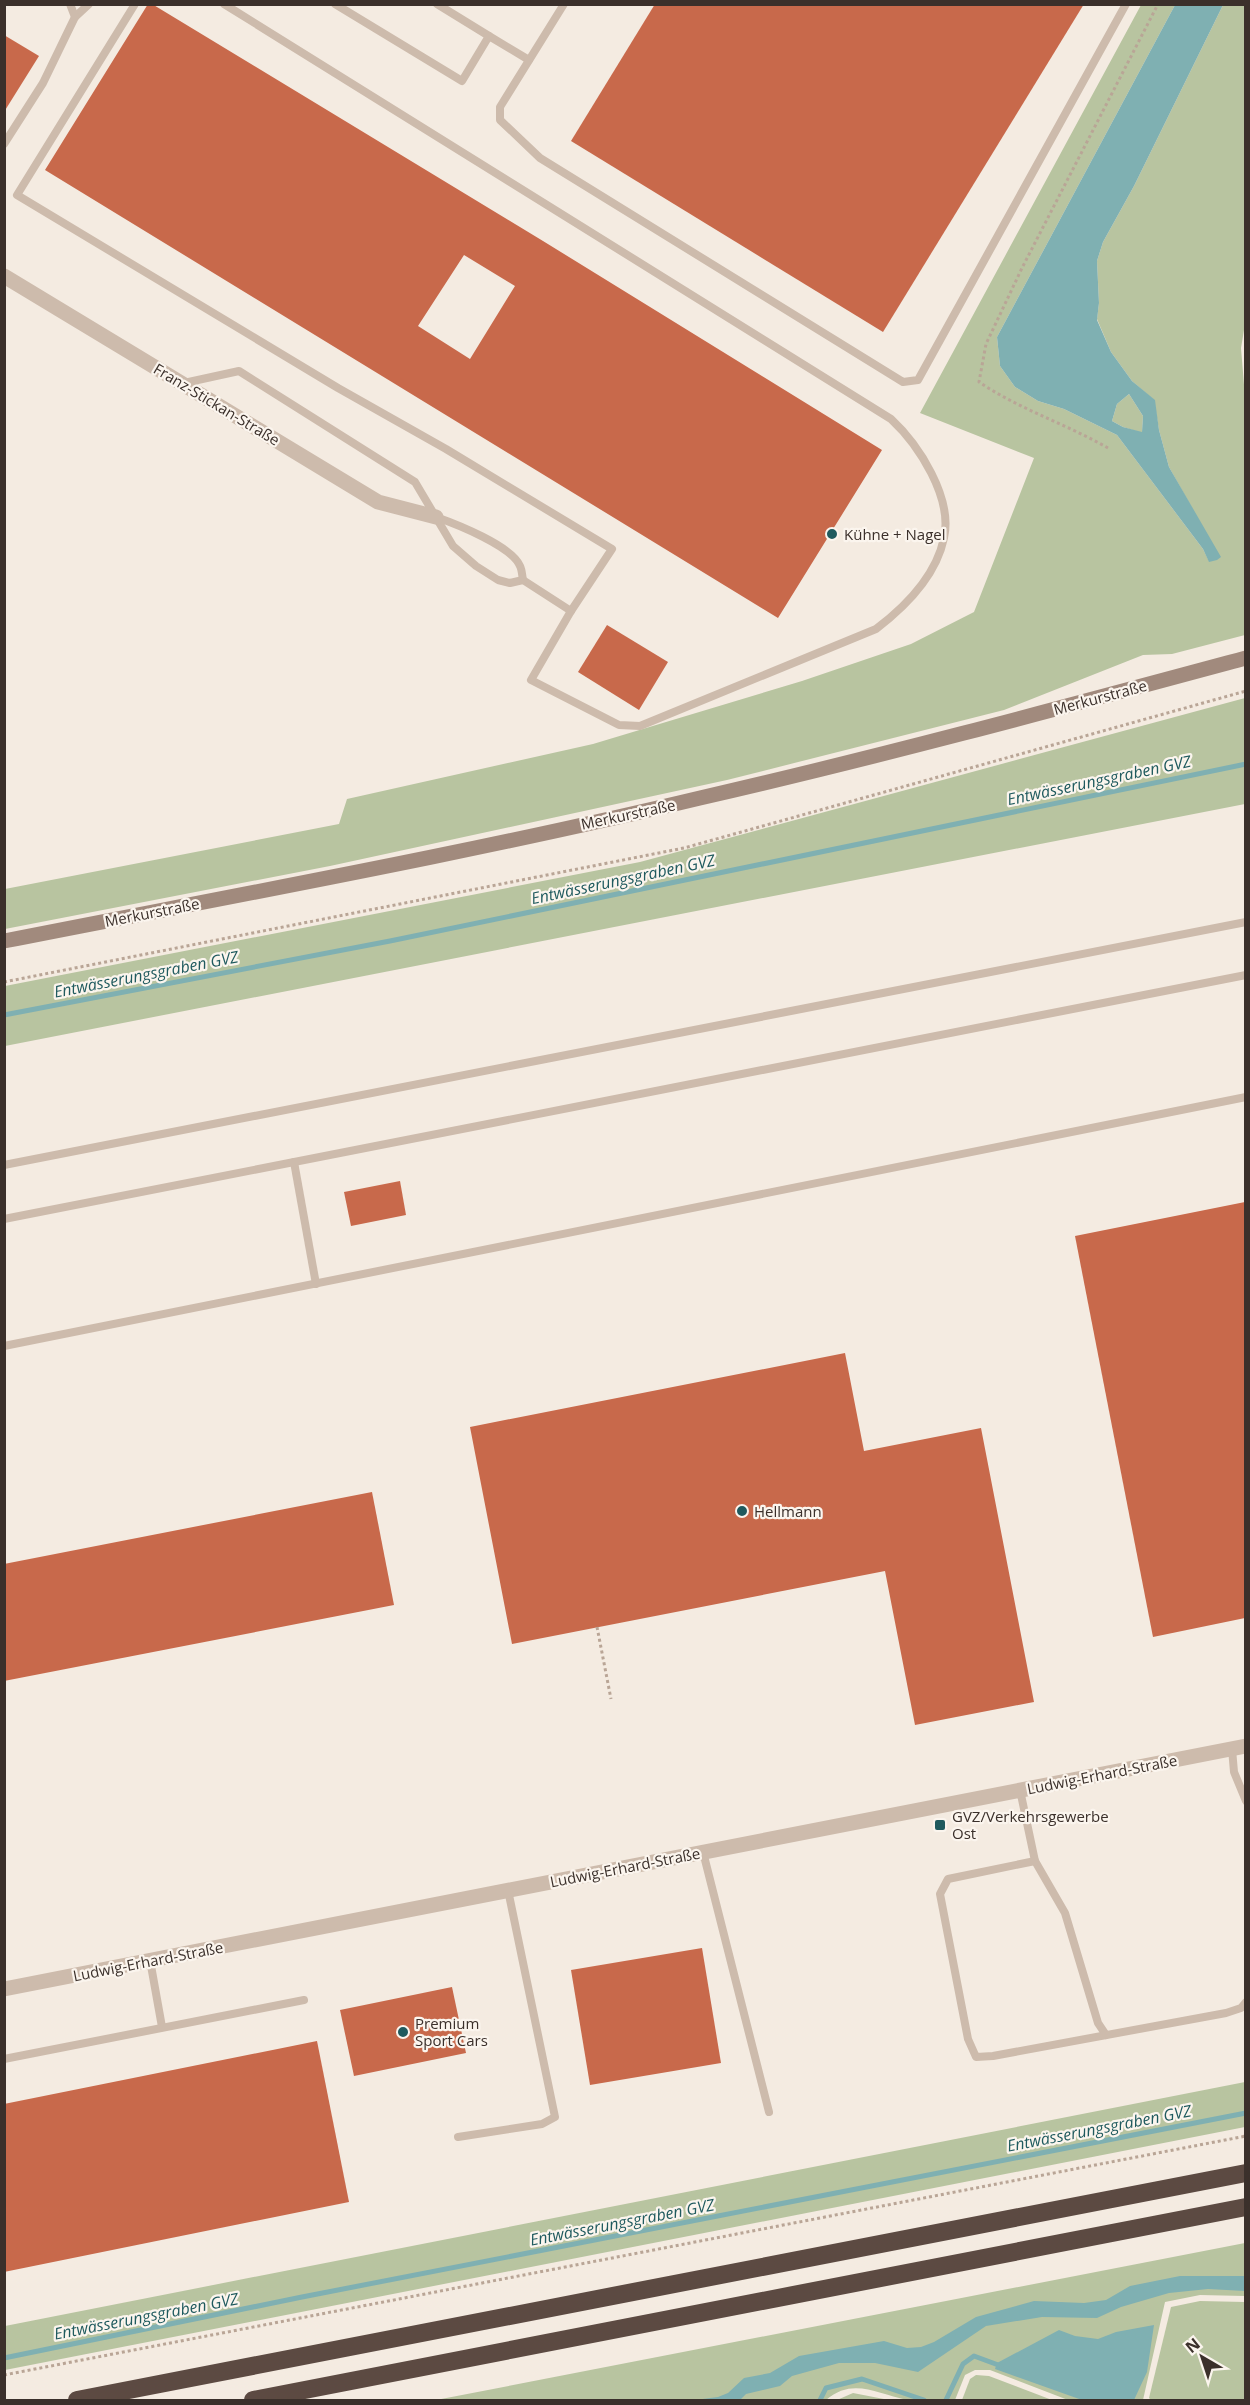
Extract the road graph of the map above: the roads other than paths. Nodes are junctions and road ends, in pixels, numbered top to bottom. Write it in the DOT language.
graph roads {
  1 [pos="70,4"];
  2 [pos="88,4"];
  3 [pos="135,4"];
  4 [pos="224,4"];
  5 [pos="335,4"];
  6 [pos="437,4"];
  7 [pos="564,4"];
  8 [pos="1126,4"];
  9 [pos="75,17"];
  10 [pos="489,36"];
  11 [pos="530,60"];
  12 [pos="4,144"];
  13 [pos="4,276"];
  14 [pos="183,384"];
  15 [pos="436,517"];
  16 [pos="523,580"];
  17 [pos="571,611"];
  18 [pos="1245,658"];
  19 [pos="1245,922"];
  20 [pos="4,940"];
  21 [pos="1245,975"];
  22 [pos="1245,1097"];
  23 [pos="294,1162"];
  24 [pos="4,1165"];
  25 [pos="4,1219"];
  26 [pos="316,1284"];
  27 [pos="4,1346"];
  28 [pos="1239,1748"];
  29 [pos="1020,1790"];
  30 [pos="1245,1801"];
  31 [pos="703,1852"];
  32 [pos="1035,1861"];
  33 [pos="508,1890"];
  34 [pos="150,1960"];
  35 [pos="4,1989"];
  36 [pos="304,2000"];
  37 [pos="1245,2002"];
  38 [pos="162,2028"];
  39 [pos="1106,2035"];
  40 [pos="4,2059"];
  41 [pos="769,2112"];
  42 [pos="458,2137"];
  43 [pos="1245,2173"];
  44 [pos="1245,2207"];
  45 [pos="77,2400"];
  46 [pos="253,2400"];
  1 -- 9 [label="lane"];
  2 -- 9 [label="lane"];
  3 -- 17 [label="lane"];
  4 -- 17 [label="lane"];
  5 -- 10 [label="lane"];
  6 -- 10 [label="lane"];
  7 -- 11 [label="lane"];
  8 -- 11 [label="lane"];
  9 -- 12 [label="lane"];
  10 -- 11 [label="lane"];
  13 -- 14 [label="street, Franz-Stickan-Straße"];
  14 -- 15 [label="street, Franz-Stickan-Straße"];
  14 -- 15 [label="lane"];
  15 -- 16 [label="lane"];
  15 -- 16 [label="lane"];
  16 -- 17 [label="lane"];
  18 -- 20 [label="street, Merkurstraße"];
  19 -- 24 [label="lane"];
  21 -- 23 [label="lane"];
  22 -- 26 [label="lane"];
  23 -- 25 [label="lane"];
  23 -- 26 [label="lane"];
  26 -- 27 [label="lane"];
  28 -- 29 [label="street, Ludwig-Erhard-Straße"];
  28 -- 30 [label="lane"];
  29 -- 31 [label="street, Ludwig-Erhard-Straße"];
  29 -- 32 [label="lane"];
  31 -- 33 [label="street, Ludwig-Erhard-Straße"];
  31 -- 41 [label="lane"];
  32 -- 39 [label="lane"];
  32 -- 39 [label="lane"];
  33 -- 34 [label="street, Ludwig-Erhard-Straße"];
  33 -- 42 [label="lane"];
  34 -- 35 [label="street, Ludwig-Erhard-Straße"];
  34 -- 38 [label="lane"];
  36 -- 38 [label="lane"];
  37 -- 39 [label="lane"];
  38 -- 40 [label="lane"];
  43 -- 45 [label="highway"];
  44 -- 46 [label="highway"];
}
